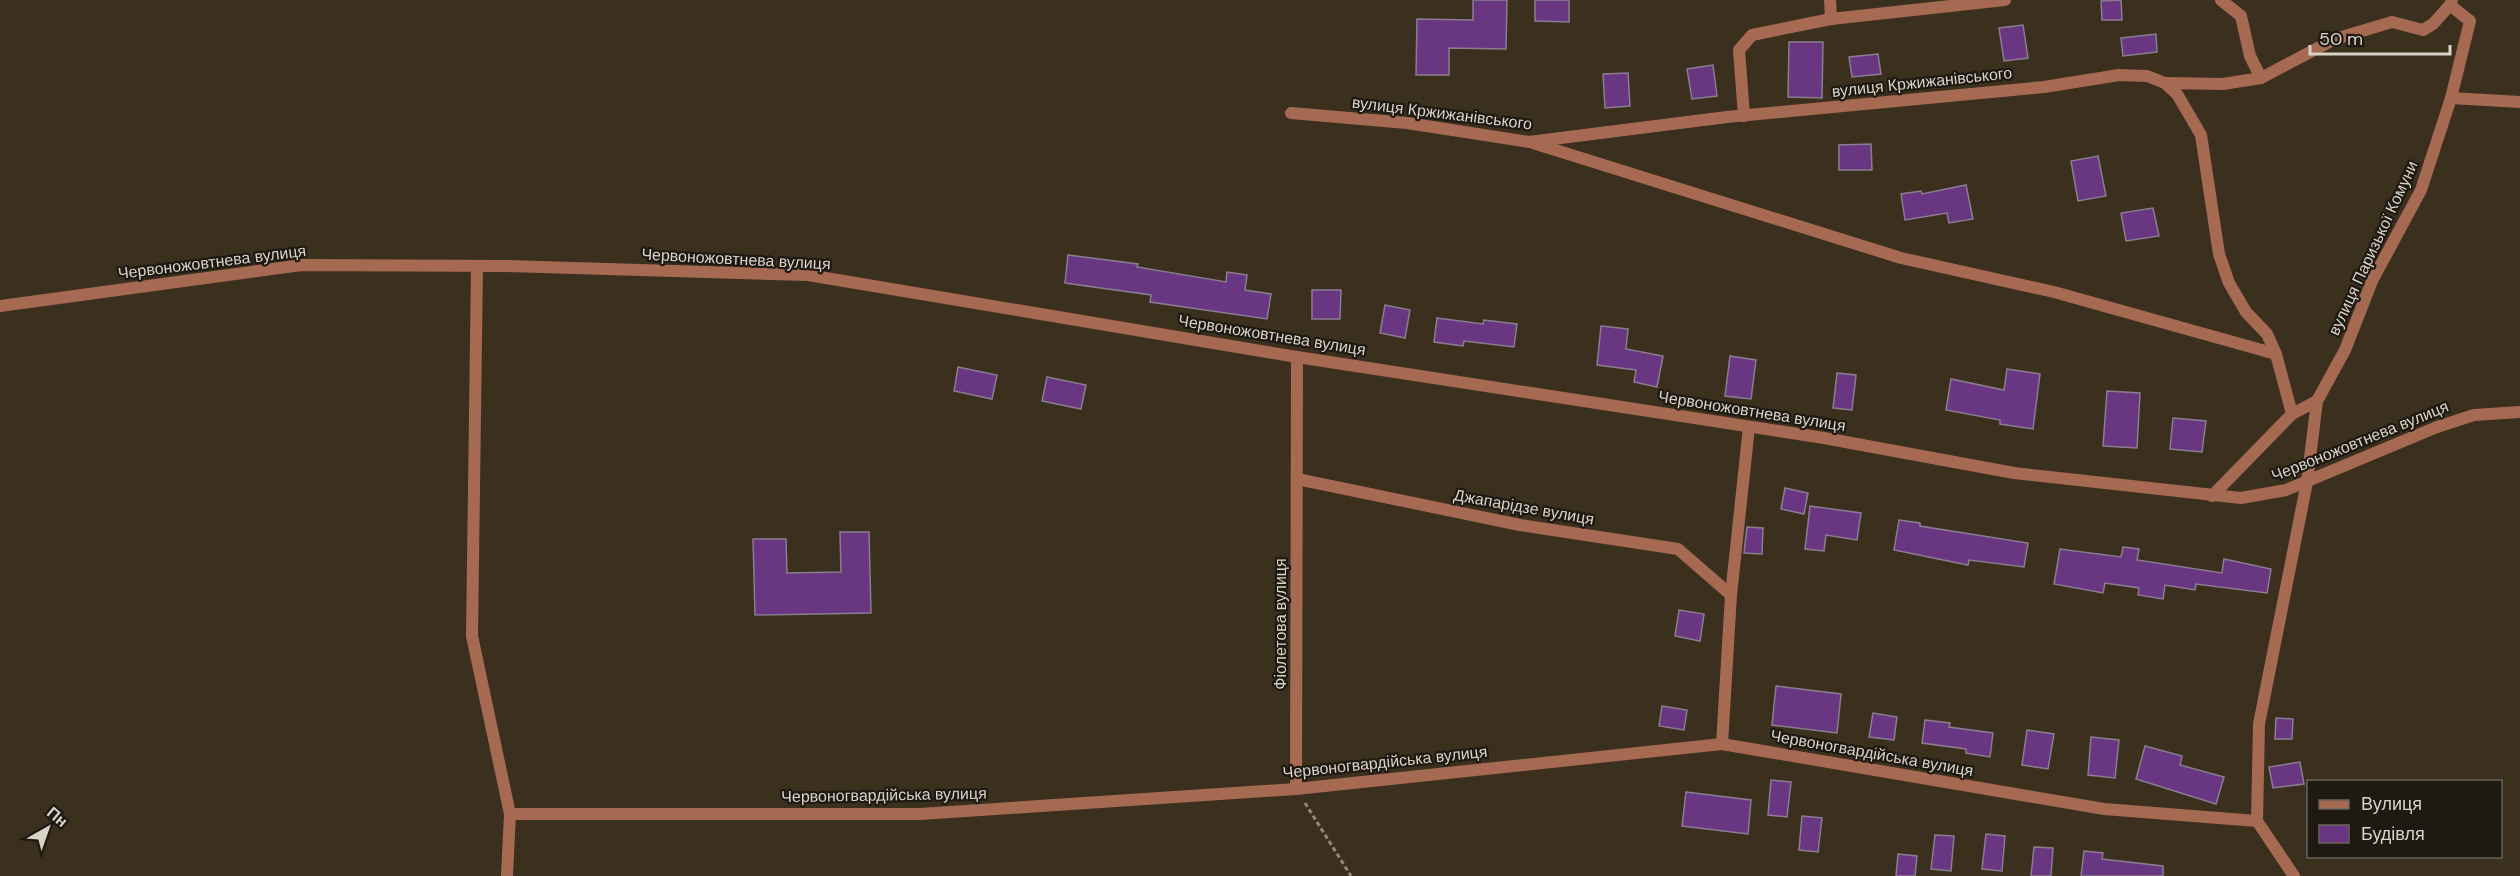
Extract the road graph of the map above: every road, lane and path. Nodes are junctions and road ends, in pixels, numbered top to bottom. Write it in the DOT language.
graph roads {
  1 [pos="1830,0"];
  2 [pos="2005,0"];
  3 [pos="2221,0"];
  4 [pos="2451,2"];
  5 [pos="1831,20"];
  6 [pos="2260,78"];
  7 [pos="2165,83"];
  8 [pos="2451,98"];
  9 [pos="2520,102"];
  10 [pos="1291,113"];
  11 [pos="1744,116"];
  12 [pos="1529,142"];
  13 [pos="477,266"];
  14 [pos="0,306"];
  15 [pos="2276,354"];
  16 [pos="1297,357"];
  17 [pos="2317,401"];
  18 [pos="2520,412"];
  19 [pos="2292,414"];
  20 [pos="1749,427"];
  21 [pos="1297,479"];
  22 [pos="2307,482"];
  23 [pos="2212,496"];
  24 [pos="1731,595"];
  25 [pos="1722,744"];
  26 [pos="1296,789"];
  27 [pos="510,814"];
  28 [pos="2257,821"];
  29 [pos="507,876"];
  30 [pos="1351,876"];
  31 [pos="2294,876"];
  1 -- 5 [label="street"];
  2 -- 5 [label="street"];
  3 -- 6 [label="street"];
  4 -- 6 [label="street, вулиця Кржижанівського"];
  4 -- 8 [label="street, вулиця Паризької Комуни"];
  5 -- 11 [label="street"];
  6 -- 7 [label="street, вулиця Кржижанівського"];
  7 -- 11 [label="street, вулиця Кржижанівського"];
  7 -- 15 [label="street"];
  8 -- 9 [label="street"];
  8 -- 17 [label="street, вулиця Паризької Комуни"];
  10 -- 12 [label="street, вулиця Кржижанівського"];
  11 -- 12 [label="street, вулиця Кржижанівського"];
  12 -- 15 [label="street"];
  13 -- 14 [label="street, Червоножовтнева вулиця"];
  13 -- 16 [label="street, Червоножовтнева вулиця"];
  13 -- 27 [label="street"];
  15 -- 19 [label="street"];
  16 -- 20 [label="street, Червоножовтнева вулиця"];
  16 -- 21 [label="street, Фіолетова вулиця"];
  17 -- 19 [label="street"];
  17 -- 22 [label="street, вулиця Паризької Комуни"];
  18 -- 22 [label="street, Червоножовтнева вулиця"];
  19 -- 23 [label="street"];
  20 -- 23 [label="street, Червоножовтнева вулиця"];
  20 -- 24 [label="street"];
  21 -- 24 [label="street, Джапарідзе вулиця"];
  21 -- 26 [label="street, Фіолетова вулиця"];
  22 -- 23 [label="street, Червоножовтнева вулиця"];
  22 -- 28 [label="street, вулиця Паризької Комуни"];
  24 -- 25 [label="street"];
  25 -- 26 [label="street, Червоногвардійська вулиця"];
  25 -- 28 [label="street, Червоногвардійська вулиця"];
  26 -- 27 [label="street, Червоногвардійська вулиця"];
  26 -- 30 [label="path"];
  27 -- 29 [label="street"];
  28 -- 31 [label="street"];
}
